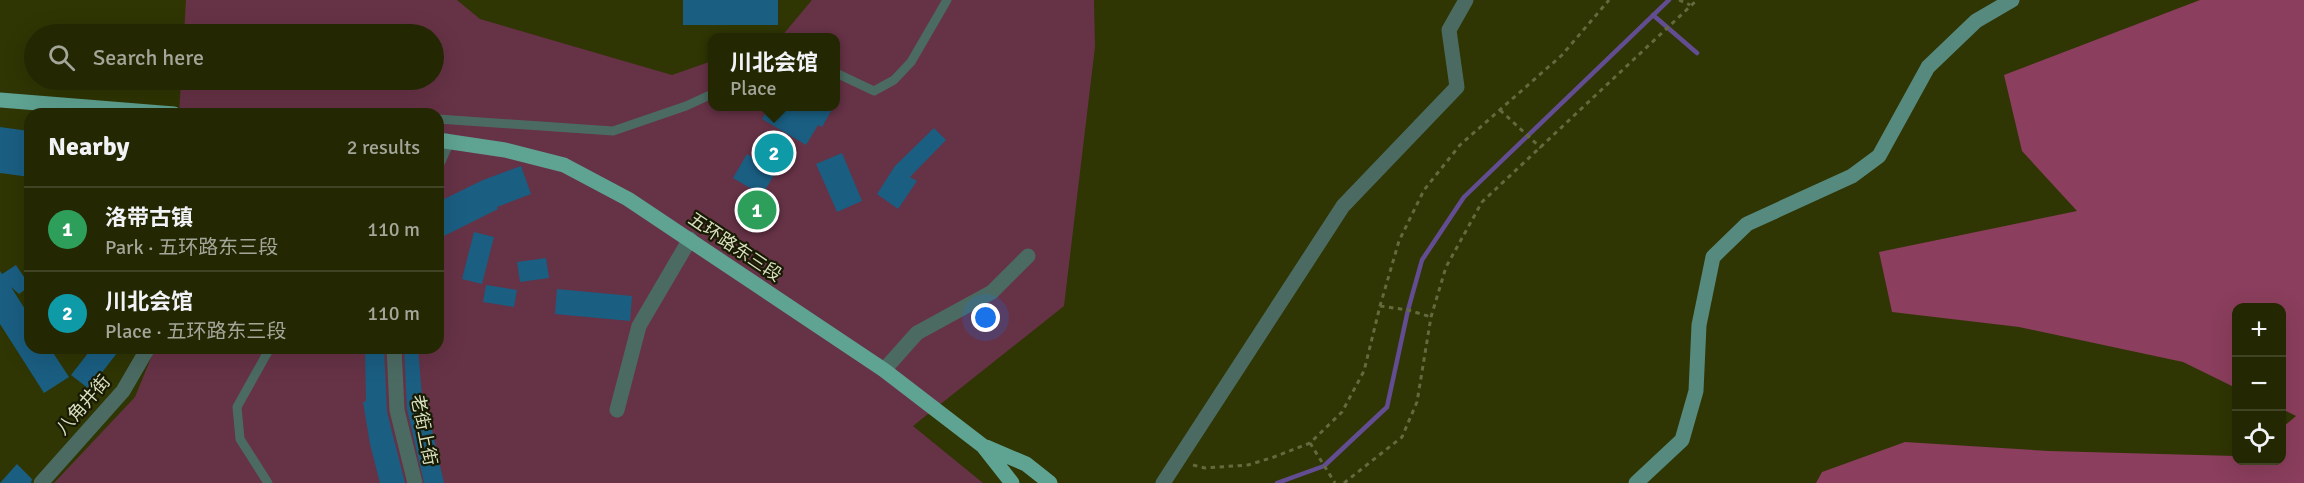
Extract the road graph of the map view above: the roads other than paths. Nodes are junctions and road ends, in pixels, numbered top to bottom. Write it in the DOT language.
graph roads {
  1 [pos="947,0"];
  2 [pos="1466,0"];
  3 [pos="2012,0"];
  4 [pos="840,75"];
  5 [pos="708,96"];
  6 [pos="0,100"];
  7 [pos="99,108"];
  8 [pos="444,119"];
  9 [pos="444,140"];
  10 [pos="690,239"];
  11 [pos="1028,256"];
  12 [pos="145,354"];
  13 [pos="267,354"];
  14 [pos="394,354"];
  15 [pos="884,370"];
  16 [pos="617,411"];
  17 [pos="983,446"];
  18 [pos="41,483"];
  19 [pos="268,483"];
  20 [pos="415,483"];
  21 [pos="1012,483"];
  22 [pos="1050,483"];
  23 [pos="1163,483"];
  24 [pos="1636,483"];
  1 -- 4 [label="lane"];
  2 -- 23 [label="street"];
  3 -- 24 [label="street"];
  5 -- 8 [label="lane"];
  6 -- 7 [label="main road"];
  9 -- 10 [label="main road, 五环路东三段"];
  10 -- 15 [label="main road, 五环路东三段"];
  10 -- 16 [label="street"];
  11 -- 15 [label="street"];
  12 -- 18 [label="street, 八角井街"];
  13 -- 19 [label="lane"];
  14 -- 20 [label="street, 老街上街"];
  15 -- 17 [label="main road, 五环路东三段"];
  17 -- 21 [label="main road"];
  17 -- 22 [label="main road"];
}
